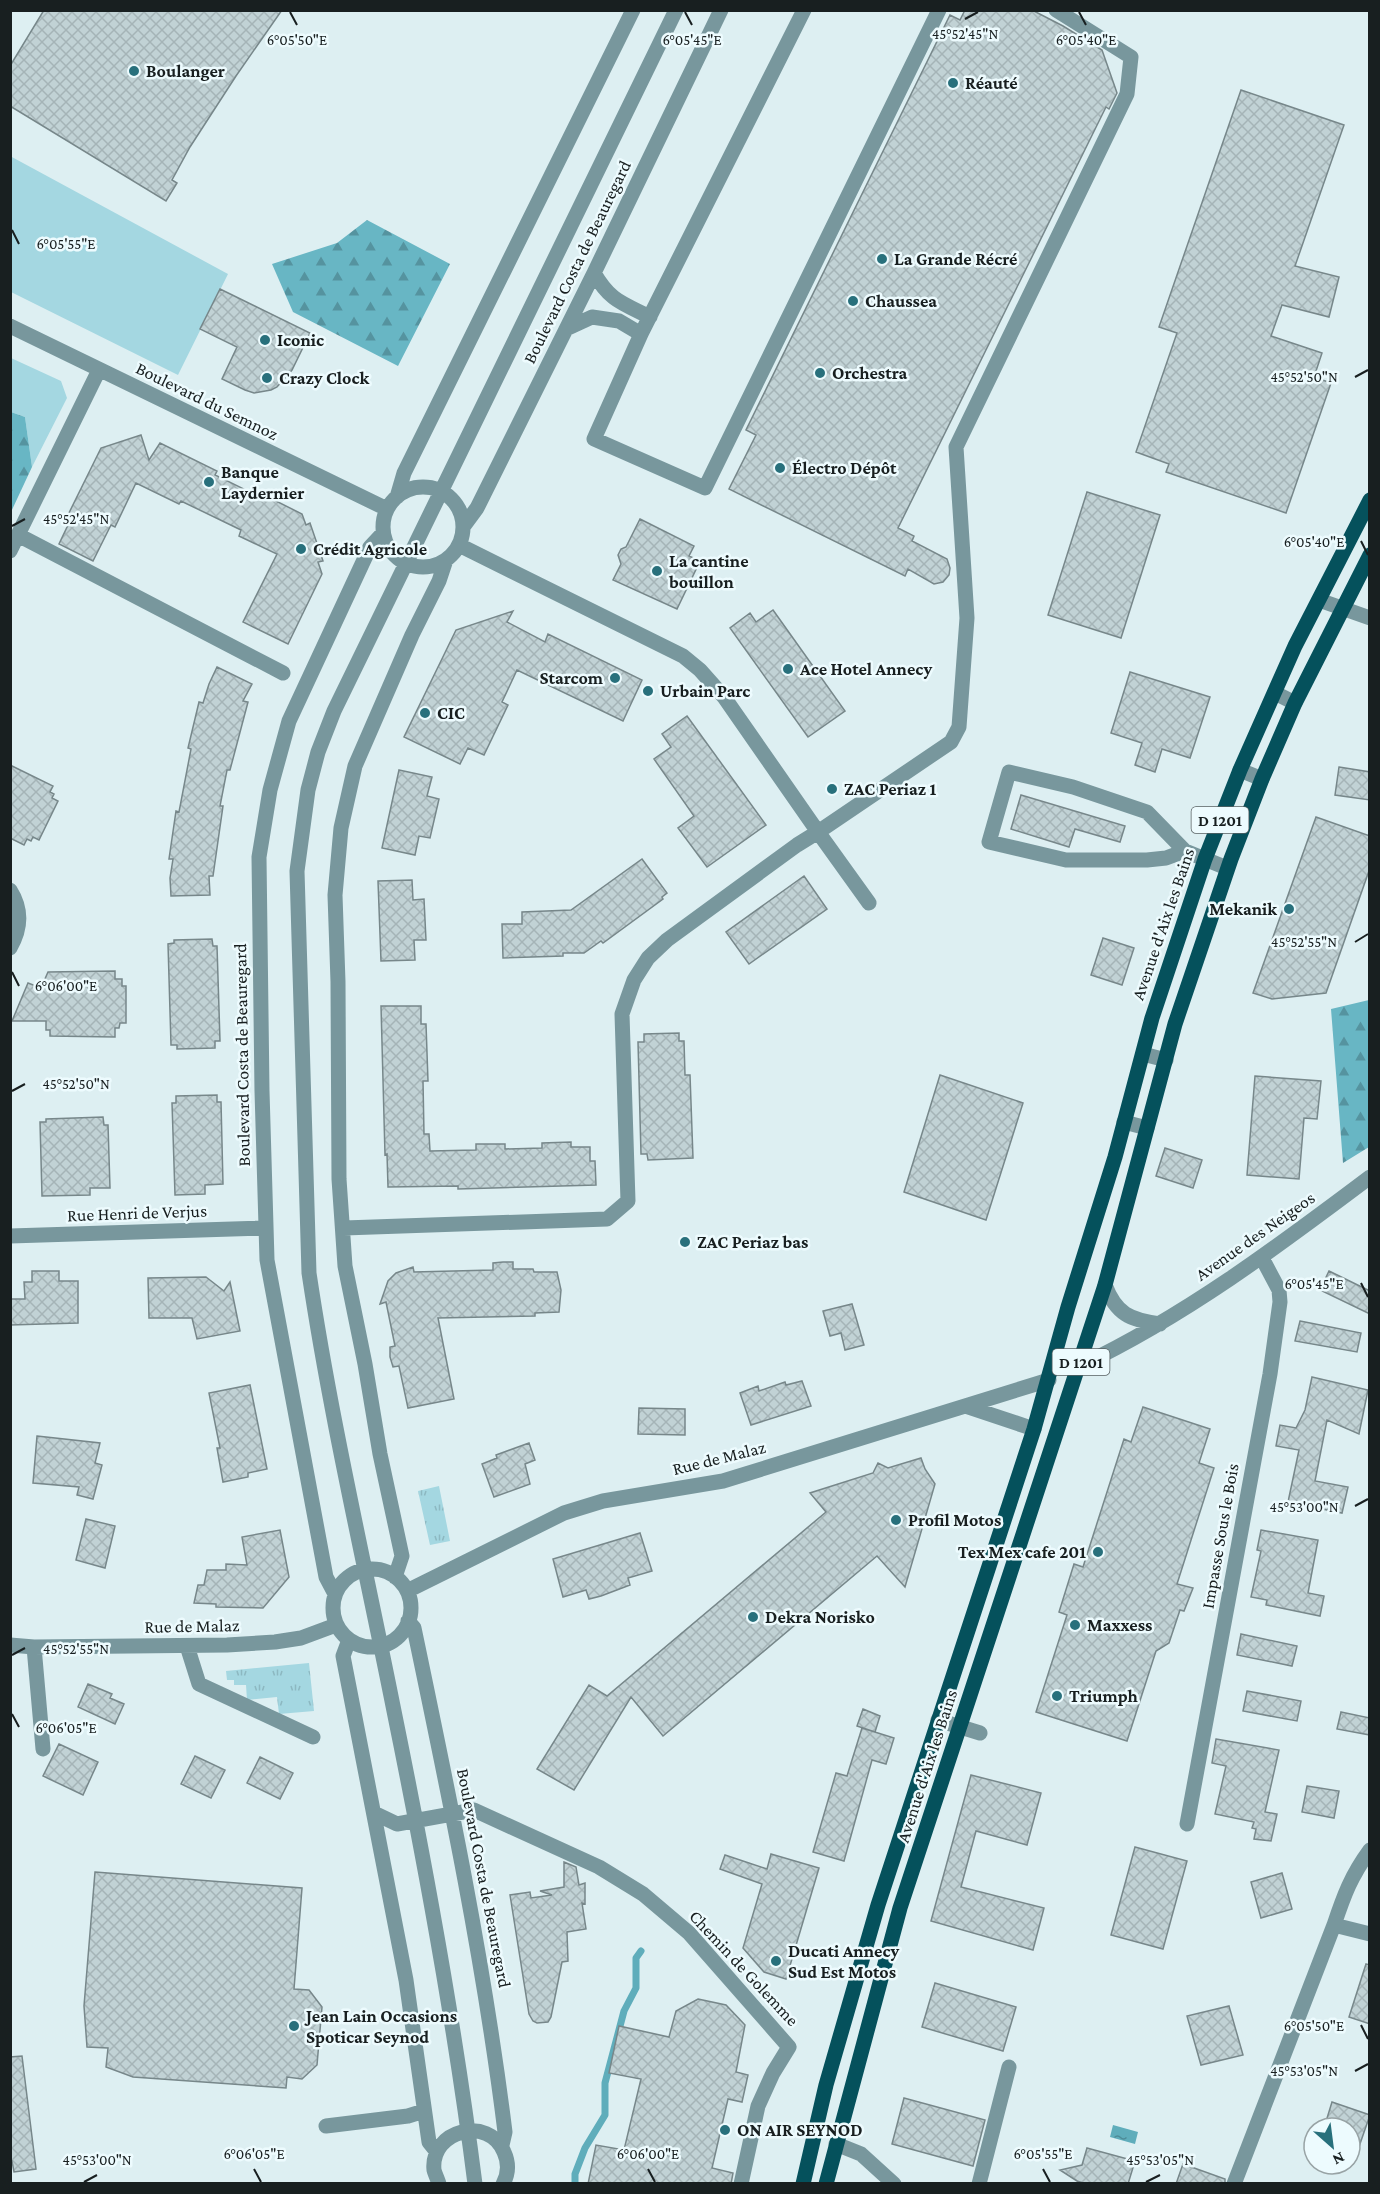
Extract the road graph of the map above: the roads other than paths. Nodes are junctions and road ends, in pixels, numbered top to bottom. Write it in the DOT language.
graph roads {
  1 [pos="633,10"];
  2 [pos="676,10"];
  3 [pos="721,10"];
  4 [pos="804,10"];
  5 [pos="939,10"];
  6 [pos="1056,10"];
  7 [pos="594,273"];
  8 [pos="650,317"];
  9 [pos="10,326"];
  10 [pos="566,329"];
  11 [pos="641,334"];
  12 [pos="99,370"];
  13 [pos="442,492"];
  14 [pos="397,497"];
  15 [pos="1370,500"];
  16 [pos="387,509"];
  17 [pos="463,527"];
  18 [pos="383,533"];
  19 [pos="18,535"];
  20 [pos="459,545"];
  21 [pos="10,551"];
  22 [pos="1370,555"];
  23 [pos="447,560"];
  24 [pos="406,564"];
  25 [pos="1319,600"];
  26 [pos="1342,609"];
  27 [pos="1370,618"];
  28 [pos="283,673"];
  29 [pos="1275,693"];
  30 [pos="1296,703"];
  31 [pos="1240,770"];
  32 [pos="1262,779"];
  33 [pos="818,832"];
  34 [pos="1185,851"];
  35 [pos="1205,859"];
  36 [pos="1227,868"];
  37 [pos="10,890"];
  38 [pos="869,903"];
  39 [pos="10,948"];
  40 [pos="1143,1054"];
  41 [pos="1166,1060"];
  42 [pos="1124,1122"];
  43 [pos="1147,1128"];
  44 [pos="1370,1177"];
  45 [pos="266,1228"];
  46 [pos="344,1228"];
  47 [pos="10,1236"];
  48 [pos="1262,1258"];
  49 [pos="1105,1285"];
  50 [pos="1160,1324"];
  51 [pos="1080,1366"];
  52 [pos="1049,1380"];
  53 [pos="965,1406"];
  54 [pos="1034,1429"];
  55 [pos="365,1569"];
  56 [pos="395,1576"];
  57 [pos="407,1591"];
  58 [pos="335,1594"];
  59 [pos="408,1621"];
  60 [pos="336,1624"];
  61 [pos="349,1640"];
  62 [pos="10,1645"];
  63 [pos="187,1646"];
  64 [pos="380,1646"];
  65 [pos="34,1647"];
  66 [pos="938,1720"];
  67 [pos="960,1727"];
  68 [pos="980,1733"];
  69 [pos="313,1737"];
  70 [pos="43,1749"];
  71 [pos="374,1812"];
  72 [pos="453,1812"];
  73 [pos="415,1819"];
  74 [pos="1187,1824"];
  75 [pos="1370,1850"];
  76 [pos="1334,1925"];
  77 [pos="1370,1934"];
  78 [pos="1009,2067"];
  79 [pos="424,2111"];
  80 [pos="326,2126"];
  81 [pos="468,2129"];
  82 [pos="836,2144"];
  83 [pos="502,2145"];
  84 [pos="437,2152"];
  85 [pos="507,2181"];
  86 [pos="439,2184"];
  87 [pos="475,2184"];
  88 [pos="741,2184"];
  89 [pos="803,2184"];
  90 [pos="826,2184"];
  91 [pos="894,2184"];
  92 [pos="979,2184"];
  93 [pos="1234,2184"];
  1 -- 14 [label="street"];
  2 -- 13 [label="street"];
  3 -- 7 [label="street, Boulevard Costa de Beauregard"];
  4 -- 8 [label="street"];
  5 -- 11 [label="street"];
  6 -- 33 [label="street"];
  7 -- 8 [label="street"];
  7 -- 10 [label="street, Boulevard Costa de Beauregard"];
  8 -- 11 [label="street"];
  9 -- 12 [label="street, Boulevard du Semnoz"];
  10 -- 11 [label="street"];
  10 -- 17 [label="street, Boulevard Costa de Beauregard"];
  12 -- 16 [label="street, Boulevard du Semnoz"];
  12 -- 19 [label="street"];
  13 -- 14 [label="street"];
  13 -- 17 [label="street"];
  13 -- 24 [label="street"];
  14 -- 16 [label="street"];
  15 -- 25 [label="main road, Avenue d'Aix les Bains / D 1201"];
  16 -- 18 [label="street, Boulevard Costa de Beauregard"];
  17 -- 20 [label="street, Boulevard Costa de Beauregard"];
  18 -- 24 [label="street"];
  18 -- 45 [label="street, Boulevard Costa de Beauregard"];
  19 -- 21 [label="street"];
  19 -- 28 [label="street"];
  20 -- 23 [label="street, Boulevard Costa de Beauregard"];
  20 -- 33 [label="street"];
  22 -- 26 [label="main road, Avenue d'Aix les Bains / D 1201"];
  23 -- 24 [label="street"];
  23 -- 46 [label="street, Boulevard Costa de Beauregard"];
  24 -- 55 [label="street"];
  25 -- 26 [label="street"];
  25 -- 29 [label="main road, Avenue d'Aix les Bains / D 1201"];
  26 -- 27 [label="street"];
  26 -- 30 [label="main road, Avenue d'Aix les Bains / D 1201"];
  29 -- 30 [label="street"];
  29 -- 31 [label="main road, Avenue d'Aix les Bains / D 1201"];
  30 -- 32 [label="main road, Avenue d'Aix les Bains / D 1201"];
  31 -- 32 [label="street"];
  31 -- 35 [label="main road, Avenue d'Aix les Bains / D 1201"];
  32 -- 36 [label="main road, Avenue d'Aix les Bains / D 1201"];
  33 -- 38 [label="street"];
  33 -- 46 [label="street"];
  34 -- 34 [label="street"];
  34 -- 35 [label="street"];
  35 -- 36 [label="street"];
  35 -- 40 [label="main road, Avenue d'Aix les Bains / D 1201"];
  36 -- 41 [label="main road, Avenue d'Aix les Bains / D 1201"];
  37 -- 39 [label="street"];
  40 -- 41 [label="street"];
  40 -- 42 [label="main road, Avenue d'Aix les Bains / D 1201"];
  41 -- 43 [label="main road, Avenue d'Aix les Bains / D 1201"];
  42 -- 43 [label="street"];
  42 -- 52 [label="main road, Avenue d'Aix les Bains / D 1201"];
  43 -- 49 [label="main road, Avenue d'Aix les Bains / D 1201"];
  44 -- 48 [label="street, Avenue des Neigeos"];
  45 -- 47 [label="street, Rue Henri de Verjus"];
  45 -- 58 [label="street, Boulevard Costa de Beauregard"];
  46 -- 56 [label="street, Boulevard Costa de Beauregard"];
  48 -- 50 [label="street, Avenue des Neigeos"];
  48 -- 74 [label="street, Impasse Sous le Bois"];
  49 -- 50 [label="street"];
  49 -- 51 [label="main road, Avenue d'Aix les Bains / D 1201"];
  50 -- 51 [label="street, Avenue des Neigeos"];
  51 -- 52 [label="main road"];
  51 -- 67 [label="main road, Avenue d'Aix les Bains / D 1201"];
  52 -- 53 [label="street, Rue de Malaz"];
  52 -- 54 [label="main road, Avenue d'Aix les Bains / D 1201"];
  53 -- 54 [label="street"];
  53 -- 57 [label="street, Rue de Malaz"];
  54 -- 66 [label="main road, Avenue d'Aix les Bains / D 1201"];
  55 -- 56 [label="street"];
  55 -- 58 [label="street"];
  55 -- 64 [label="street"];
  56 -- 57 [label="street"];
  57 -- 59 [label="street, Boulevard Costa de Beauregard"];
  58 -- 60 [label="street, Boulevard Costa de Beauregard"];
  59 -- 64 [label="street"];
  59 -- 72 [label="street, Boulevard Costa de Beauregard"];
  60 -- 61 [label="street"];
  60 -- 63 [label="street, Rue de Malaz"];
  61 -- 64 [label="street"];
  61 -- 71 [label="street"];
  62 -- 65 [label="street, Rue de Malaz"];
  63 -- 65 [label="street, Rue de Malaz"];
  63 -- 69 [label="street"];
  64 -- 73 [label="street"];
  65 -- 70 [label="street"];
  66 -- 67 [label="street"];
  66 -- 89 [label="main road, Avenue d'Aix les Bains / D 1201"];
  67 -- 68 [label="street"];
  67 -- 82 [label="main road, Avenue d'Aix les Bains / D 1201"];
  71 -- 73 [label="street, Chemin de Golemme"];
  71 -- 79 [label="street"];
  72 -- 73 [label="street, Chemin de Golemme"];
  72 -- 83 [label="street, Boulevard Costa de Beauregard"];
  72 -- 88 [label="street, Chemin de Golemme"];
  73 -- 81 [label="street"];
  75 -- 76 [label="street"];
  76 -- 77 [label="street"];
  76 -- 93 [label="street"];
  78 -- 92 [label="street"];
  79 -- 80 [label="street"];
  79 -- 84 [label="street"];
  81 -- 83 [label="street"];
  81 -- 84 [label="street"];
  81 -- 87 [label="street"];
  82 -- 90 [label="main road, Avenue d'Aix les Bains / D 1201"];
  82 -- 91 [label="street"];
  83 -- 85 [label="street, Boulevard Costa de Beauregard"];
  84 -- 86 [label="street"];
}
